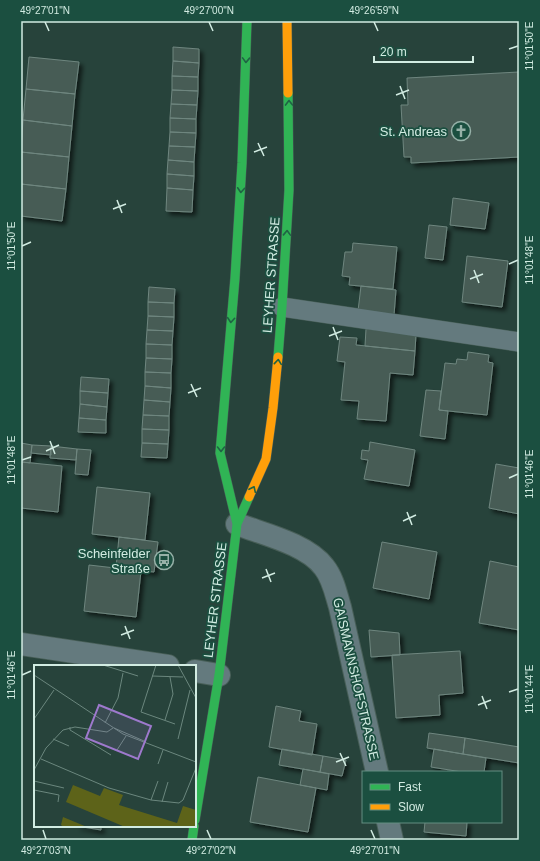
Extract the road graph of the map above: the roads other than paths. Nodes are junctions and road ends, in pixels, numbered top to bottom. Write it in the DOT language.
graph roads {
  1 [pos="247,21"];
  2 [pos="287,21"];
  3 [pos="282,307"];
  4 [pos="519,342"];
  5 [pos="236,524"];
  6 [pos="21,644"];
  7 [pos="161,665"];
  8 [pos="196,671"];
  9 [pos="219,675"];
  10 [pos="377,771"];
  11 [pos="196,814"];
  12 [pos="388,823"];
  13 [pos="194,827"];
  14 [pos="192,840"];
  15 [pos="392,840"];
  1 -- 5 [label="main road, LEYHER STRASSE, one-way"];
  3 -- 2 [label="main road, LEYHER STRASSE, one-way"];
  3 -- 4 [label="lane"];
  5 -- 3 [label="main road, LEYHER STRASSE, one-way"];
  5 -- 9 [label="main road, LEYHER STRASSE"];
  5 -- 10 [label="street, GAISMANNSHOFSTRASSE"];
  6 -- 7 [label="street"];
  8 -- 9 [label="street"];
  9 -- 11 [label="main road, LEYHER STRASSE"];
  12 -- 15 [label="street"];
  13 -- 14 [label="main road"];
}
